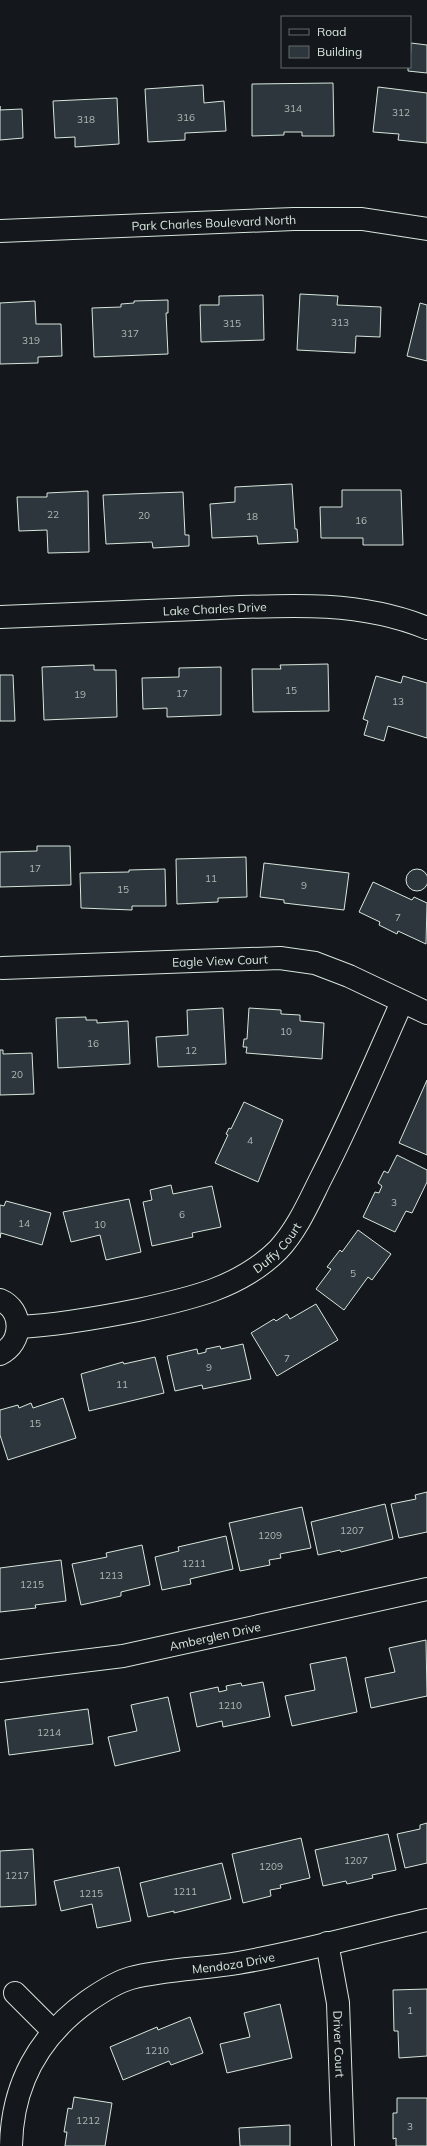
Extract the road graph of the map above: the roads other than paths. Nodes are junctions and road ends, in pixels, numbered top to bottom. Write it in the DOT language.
graph roads {
  1 [pos="427,229"];
  2 [pos="0,231"];
  3 [pos="0,617"];
  4 [pos="427,628"];
  5 [pos="1,970"];
  6 [pos="402,1002"];
  7 [pos="427,1013"];
  8 [pos="0,1300"];
  9 [pos="18,1326"];
  10 [pos="0,1354"];
  11 [pos="427,1589"];
  12 [pos="0,1671"];
  13 [pos="427,1920"];
  14 [pos="327,1943"];
  15 [pos="14,1993"];
  16 [pos="53,2031"];
  17 [pos="10,2146"];
  18 [pos="343,2146"];
  1 -- 2 [label="street, Park Charles Boulevard North"];
  3 -- 4 [label="street, Lake Charles Drive"];
  5 -- 6 [label="street, Eagle View Court"];
  6 -- 7 [label="street, Eagle View Court"];
  6 -- 9 [label="street, Duffy Court"];
  8 -- 9 [label="street"];
  9 -- 10 [label="street"];
  11 -- 12 [label="street, Amberglen Drive"];
  13 -- 14 [label="street, Mendoza Drive"];
  14 -- 16 [label="street, Mendoza Drive"];
  14 -- 18 [label="street, Driver Court"];
  15 -- 16 [label="street"];
  16 -- 17 [label="street, Mendoza Drive"];
}
